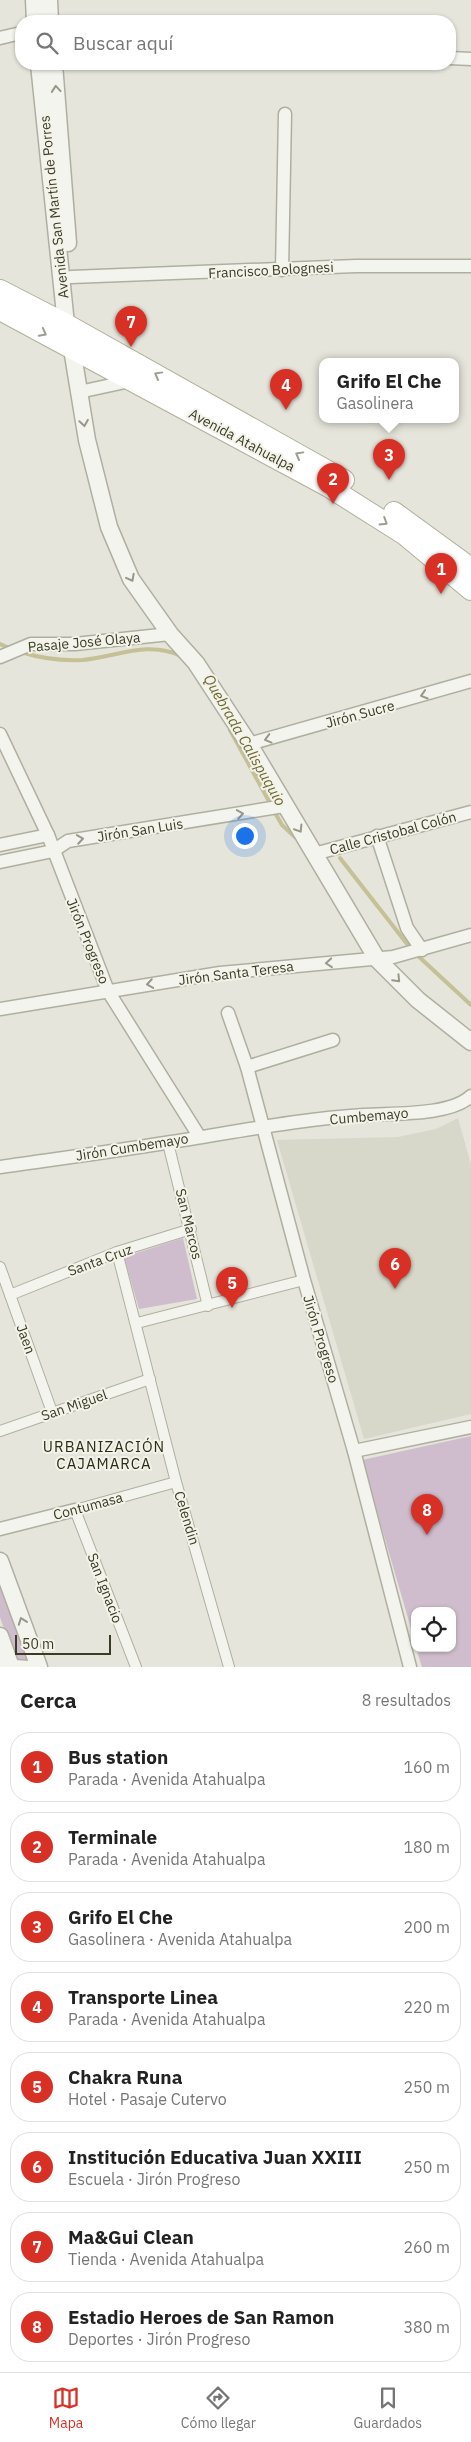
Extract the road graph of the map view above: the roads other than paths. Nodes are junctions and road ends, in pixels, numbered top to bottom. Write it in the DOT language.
graph roads {
  1 [pos="34,0"];
  2 [pos="49,0"];
  3 [pos="35,15"];
  4 [pos="50,15"];
  5 [pos="15,35"];
  6 [pos="0,38"];
  7 [pos="456,58"];
  8 [pos="471,59"];
  9 [pos="40,70"];
  10 [pos="54,70"];
  11 [pos="285,114"];
  12 [pos="471,266"];
  13 [pos="282,270"];
  14 [pos="71,278"];
  15 [pos="0,290"];
  16 [pos="0,310"];
  17 [pos="72,334"];
  18 [pos="130,381"];
  19 [pos="79,392"];
  20 [pos="471,568"];
  21 [pos="471,590"];
  22 [pos="170,634"];
  23 [pos="2,656"];
  24 [pos="471,681"];
  25 [pos="0,734"];
  26 [pos="248,744"];
  27 [pos="281,806"];
  28 [pos="471,812"];
  29 [pos="48,835"];
  30 [pos="378,836"];
  31 [pos="0,845"];
  32 [pos="53,851"];
  33 [pos="314,854"];
  34 [pos="0,862"];
  35 [pos="471,935"];
  36 [pos="422,950"];
  37 [pos="378,959"];
  38 [pos="108,991"];
  39 [pos="0,1010"];
  40 [pos="228,1013"];
  41 [pos="333,1040"];
  42 [pos="471,1042"];
  43 [pos="247,1067"];
  44 [pos="471,1096"];
  45 [pos="263,1128"];
  46 [pos="199,1136"];
  47 [pos="168,1143"];
  48 [pos="0,1167"];
  49 [pos="191,1229"];
  50 [pos="117,1252"];
  51 [pos="0,1267"];
  52 [pos="304,1280"];
  53 [pos="10,1295"];
  54 [pos="208,1306"];
  55 [pos="137,1323"];
  56 [pos="150,1380"];
  57 [pos="52,1412"];
  58 [pos="471,1427"];
  59 [pos="0,1431"];
  60 [pos="354,1451"];
  61 [pos="176,1482"];
  62 [pos="75,1510"];
  63 [pos="0,1529"];
  64 [pos="0,1562"];
  65 [pos="0,1636"];
  66 [pos="7,1665"];
  67 [pos="29,1667"];
  68 [pos="39,1667"];
  69 [pos="136,1667"];
  70 [pos="229,1667"];
  71 [pos="410,1667"];
  1 -- 3 [label="street"];
  2 -- 4 [label="street"];
  5 -- 6 [label="street"];
  7 -- 8 [label="street"];
  9 -- 17 [label="street, Avenida San Martín de Porres"];
  14 -- 10 [label="street, Avenida San Martín de Porres, one-way"];
  11 -- 13 [label="street"];
  12 -- 13 [label="street, Francisco Bolognesi"];
  13 -- 14 [label="street, Francisco Bolognesi"];
  14 -- 17 [label="street, Avenida San Martín de Porres"];
  15 -- 17 [label="main road, Avenida Atahualpa"];
  16 -- 17 [label="main road, Avenida Atahualpa, one-way"];
  17 -- 18 [label="main road, Avenida Atahualpa"];
  17 -- 19 [label="street, Avenida San Martín de Porres"];
  20 -- 17 [label="main road, Avenida Atahualpa, one-way"];
  18 -- 19 [label="street"];
  18 -- 21 [label="main road, Avenida Atahualpa, one-way"];
  19 -- 22 [label="street, Avenida San Martín de Porres, one-way"];
  22 -- 23 [label="street, Pasaje José Olaya"];
  22 -- 26 [label="street, Avenida San Martín de Porres"];
  24 -- 26 [label="street, Jirón Sucre, one-way"];
  25 -- 29 [label="street, Jirón Progreso"];
  26 -- 27 [label="street, Avenida San Martín de Porres"];
  32 -- 27 [label="street, Jirón San Luis, one-way"];
  27 -- 33 [label="street, Avenida San Martín de Porres, one-way"];
  28 -- 30 [label="street, Calle Cristobal Colón"];
  29 -- 31 [label="street"];
  29 -- 32 [label="street, Jirón Progreso"];
  30 -- 33 [label="street, Calle Cristobal Colón"];
  30 -- 36 [label="street"];
  32 -- 34 [label="street, Jirón San Luis"];
  32 -- 38 [label="street, Jirón Progreso"];
  33 -- 37 [label="street, Avenida San Martín de Porres"];
  35 -- 36 [label="street, Jirón Santa Teresa"];
  36 -- 37 [label="street, Jirón Santa Teresa"];
  37 -- 38 [label="street, Jirón Santa Teresa, one-way"];
  37 -- 42 [label="street, Avenida San Martín de Porres, one-way"];
  38 -- 39 [label="street, Jirón Santa Teresa"];
  38 -- 46 [label="street, Jirón Progreso"];
  40 -- 43 [label="street, Jirón Progreso"];
  41 -- 43 [label="street"];
  43 -- 45 [label="street, Jirón Progreso"];
  44 -- 45 [label="street, Cumbemayo"];
  45 -- 46 [label="street, Jirón Cumbemayo"];
  45 -- 52 [label="street, Jirón Progreso"];
  46 -- 47 [label="street, Jirón Cumbemayo"];
  47 -- 48 [label="street, Jirón Cumbemayo"];
  47 -- 49 [label="street, San Marcos"];
  49 -- 50 [label="street, Santa Cruz"];
  49 -- 54 [label="street, San Marcos"];
  50 -- 53 [label="street, Santa Cruz"];
  50 -- 55 [label="street, Celendin"];
  51 -- 53 [label="street, Jaen"];
  52 -- 54 [label="street"];
  52 -- 60 [label="street, Jirón Progreso"];
  53 -- 57 [label="street, Jaen"];
  54 -- 55 [label="street"];
  55 -- 56 [label="street, Celendin"];
  56 -- 57 [label="street, San Miguel"];
  56 -- 61 [label="street, Celendin"];
  57 -- 59 [label="street, San Miguel"];
  58 -- 60 [label="street"];
  60 -- 71 [label="street, Jirón Progreso"];
  61 -- 62 [label="street, Contumasa"];
  61 -- 70 [label="street, Celendin"];
  62 -- 63 [label="street, Contumasa"];
  62 -- 69 [label="street, San Ignacio"];
  68 -- 64 [label="street, one-way"];
  65 -- 66 [label="street"];
  66 -- 67 [label="street"];
}
